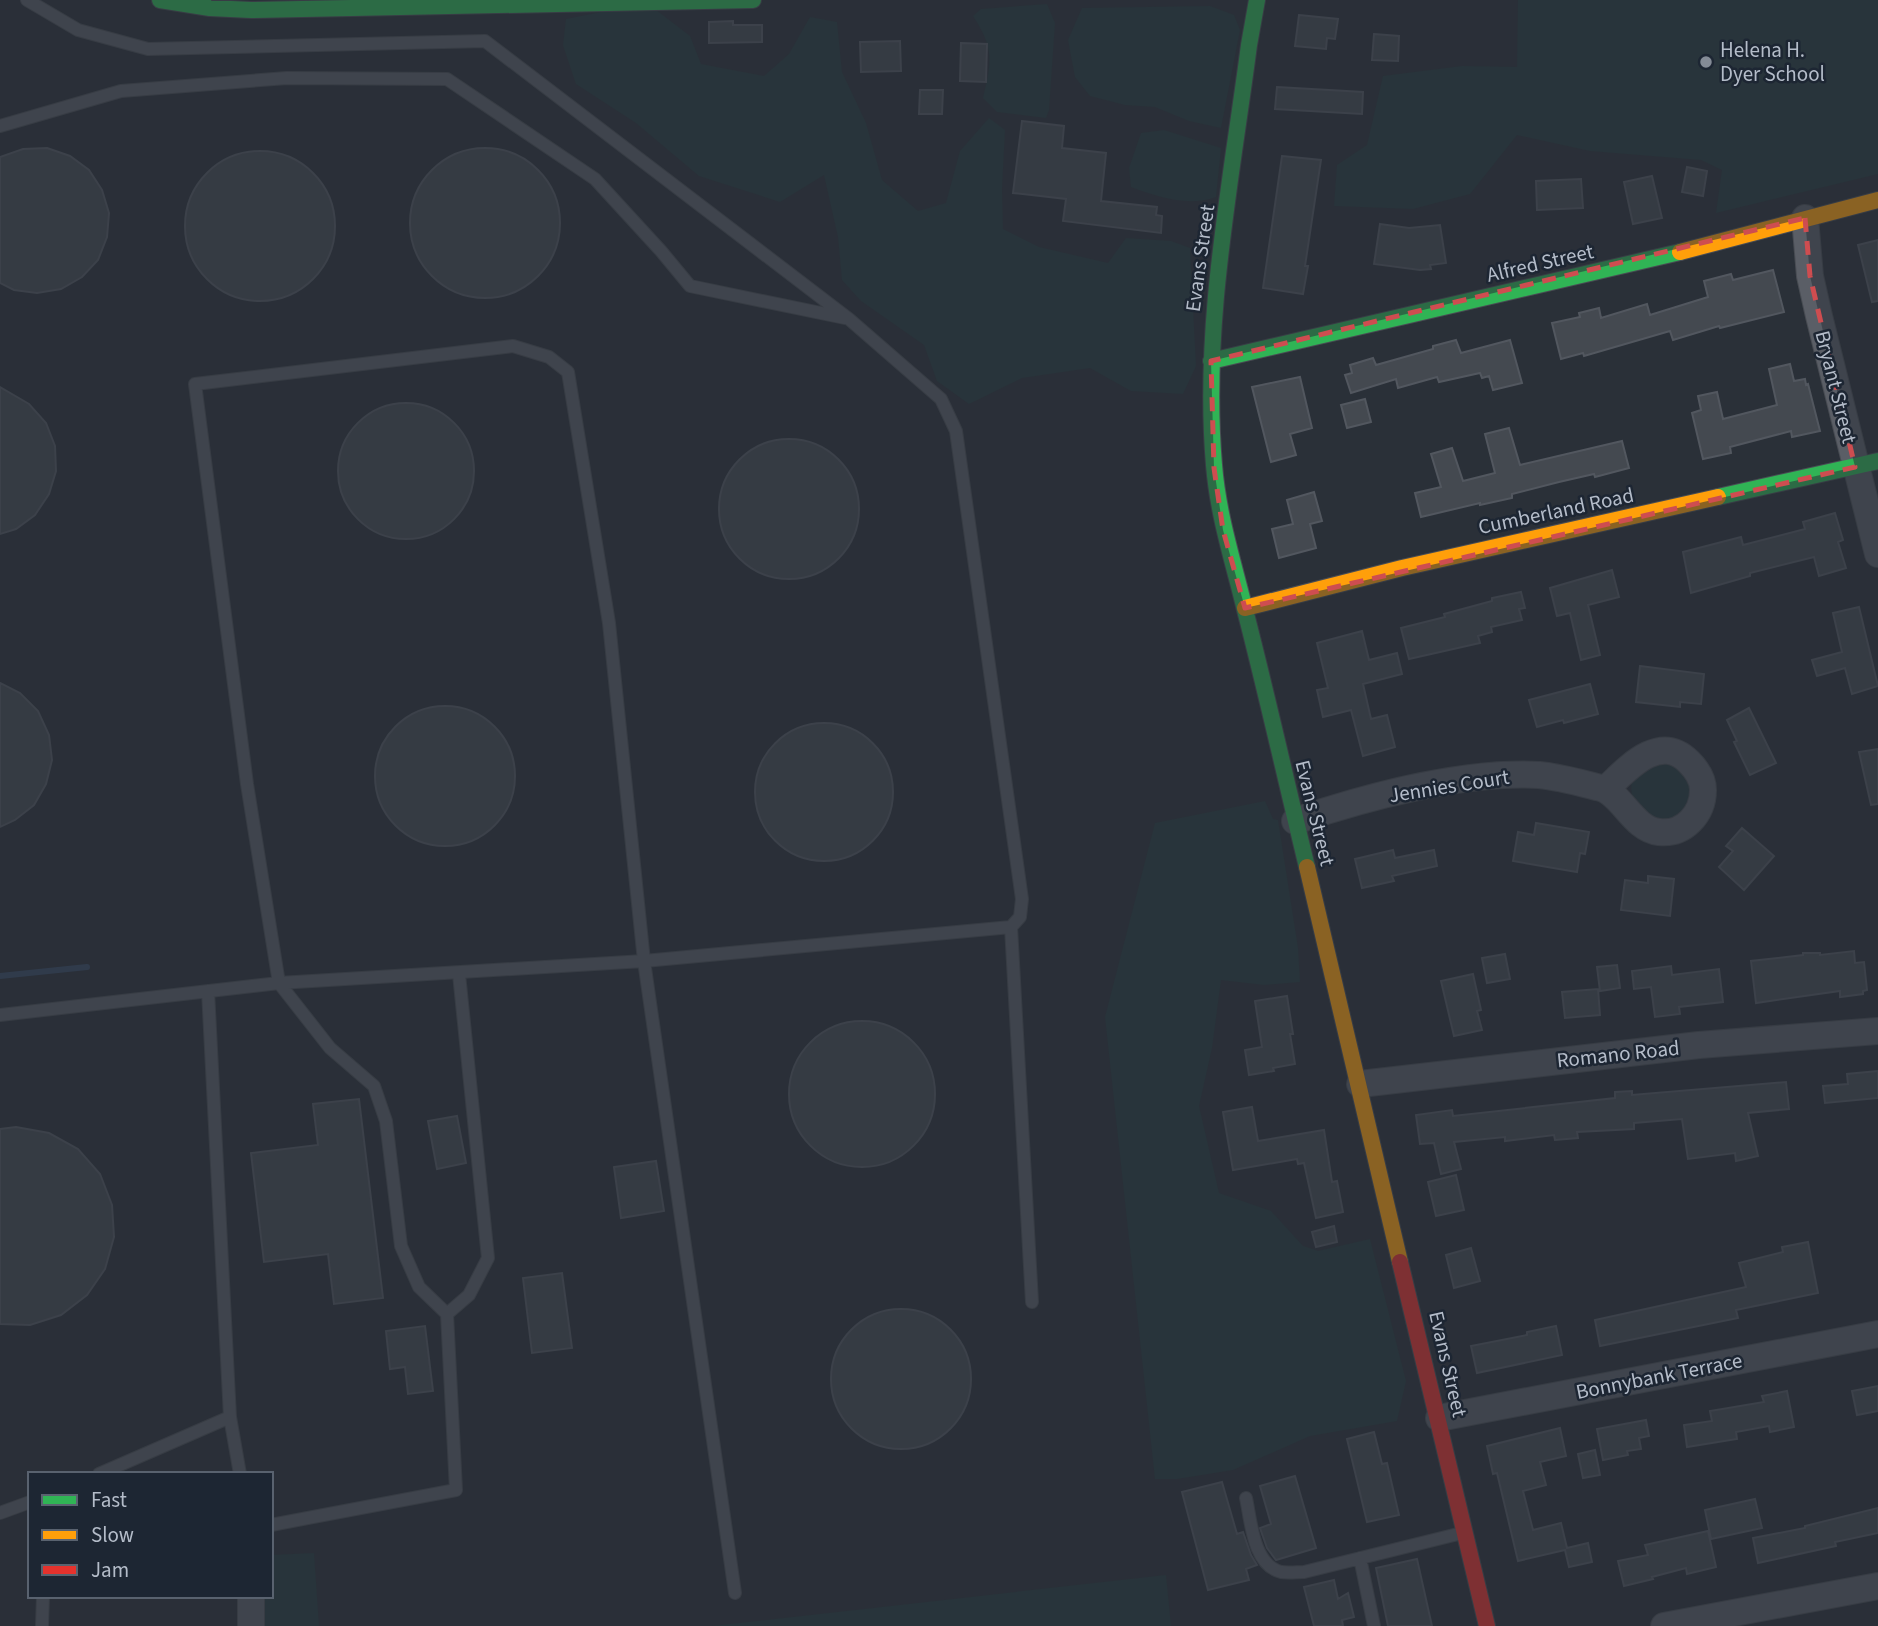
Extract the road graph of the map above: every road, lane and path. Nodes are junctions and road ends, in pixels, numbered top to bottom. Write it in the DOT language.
graph roads {
  1 [pos="27,0"];
  2 [pos="160,0"];
  3 [pos="753,0"];
  4 [pos="1257,0"];
  5 [pos="0,126"];
  6 [pos="1878,200"];
  7 [pos="1805,218"];
  8 [pos="849,319"];
  9 [pos="1211,362"];
  10 [pos="1867,464"];
  11 [pos="1878,554"];
  12 [pos="1245,608"];
  13 [pos="1606,789"];
  14 [pos="1295,821"];
  15 [pos="1011,927"];
  16 [pos="644,961"];
  17 [pos="459,974"];
  18 [pos="279,983"];
  19 [pos="208,991"];
  20 [pos="0,1015"];
  21 [pos="1878,1031"];
  22 [pos="1360,1084"];
  23 [pos="1032,1302"];
  24 [pos="447,1314"];
  25 [pos="1878,1334"];
  26 [pos="230,1417"];
  27 [pos="1439,1418"];
  28 [pos="104,1472"];
  29 [pos="240,1472"];
  30 [pos="1246,1498"];
  31 [pos="28,1503"];
  32 [pos="0,1513"];
  33 [pos="273,1525"];
  34 [pos="1465,1532"];
  35 [pos="1360,1558"];
  36 [pos="1878,1586"];
  37 [pos="735,1593"];
  38 [pos="43,1598"];
  39 [pos="251,1598"];
  40 [pos="42,1626"];
  41 [pos="251,1626"];
  42 [pos="1374,1626"];
  43 [pos="1487,1626"];
  44 [pos="1664,1626"];
  1 -- 8 [label="lane"];
  2 -- 3 [label="street"];
  4 -- 9 [label="street, Evans Street"];
  5 -- 8 [label="lane"];
  6 -- 7 [label="street, Alfred Street"];
  7 -- 9 [label="street, Alfred Street"];
  7 -- 10 [label="street, Bryant Street"];
  8 -- 15 [label="lane"];
  9 -- 12 [label="street, Evans Street"];
  10 -- 11 [label="street, Bryant Street"];
  10 -- 12 [label="street, Cumberland Road"];
  12 -- 14 [label="street, Evans Street"];
  13 -- 14 [label="street, Jennies Court"];
  14 -- 22 [label="street, Evans Street"];
  15 -- 16 [label="lane"];
  15 -- 23 [label="lane"];
  16 -- 17 [label="lane"];
  16 -- 18 [label="lane"];
  16 -- 37 [label="lane"];
  17 -- 18 [label="lane"];
  17 -- 24 [label="lane"];
  18 -- 19 [label="lane"];
  18 -- 24 [label="lane"];
  19 -- 20 [label="lane"];
  19 -- 26 [label="lane"];
  21 -- 22 [label="street, Romano Road"];
  22 -- 27 [label="street, Evans Street"];
  24 -- 33 [label="lane"];
  25 -- 27 [label="street, Bonnybank Terrace"];
  26 -- 28 [label="lane"];
  26 -- 29 [label="lane"];
  27 -- 34 [label="street, Evans Street"];
  30 -- 35 [label="lane"];
  31 -- 32 [label="lane"];
  34 -- 35 [label="lane"];
  34 -- 43 [label="street, Evans Street"];
  35 -- 42 [label="lane"];
  36 -- 44 [label="street"];
  38 -- 40 [label="lane"];
  39 -- 41 [label="street"];
}
